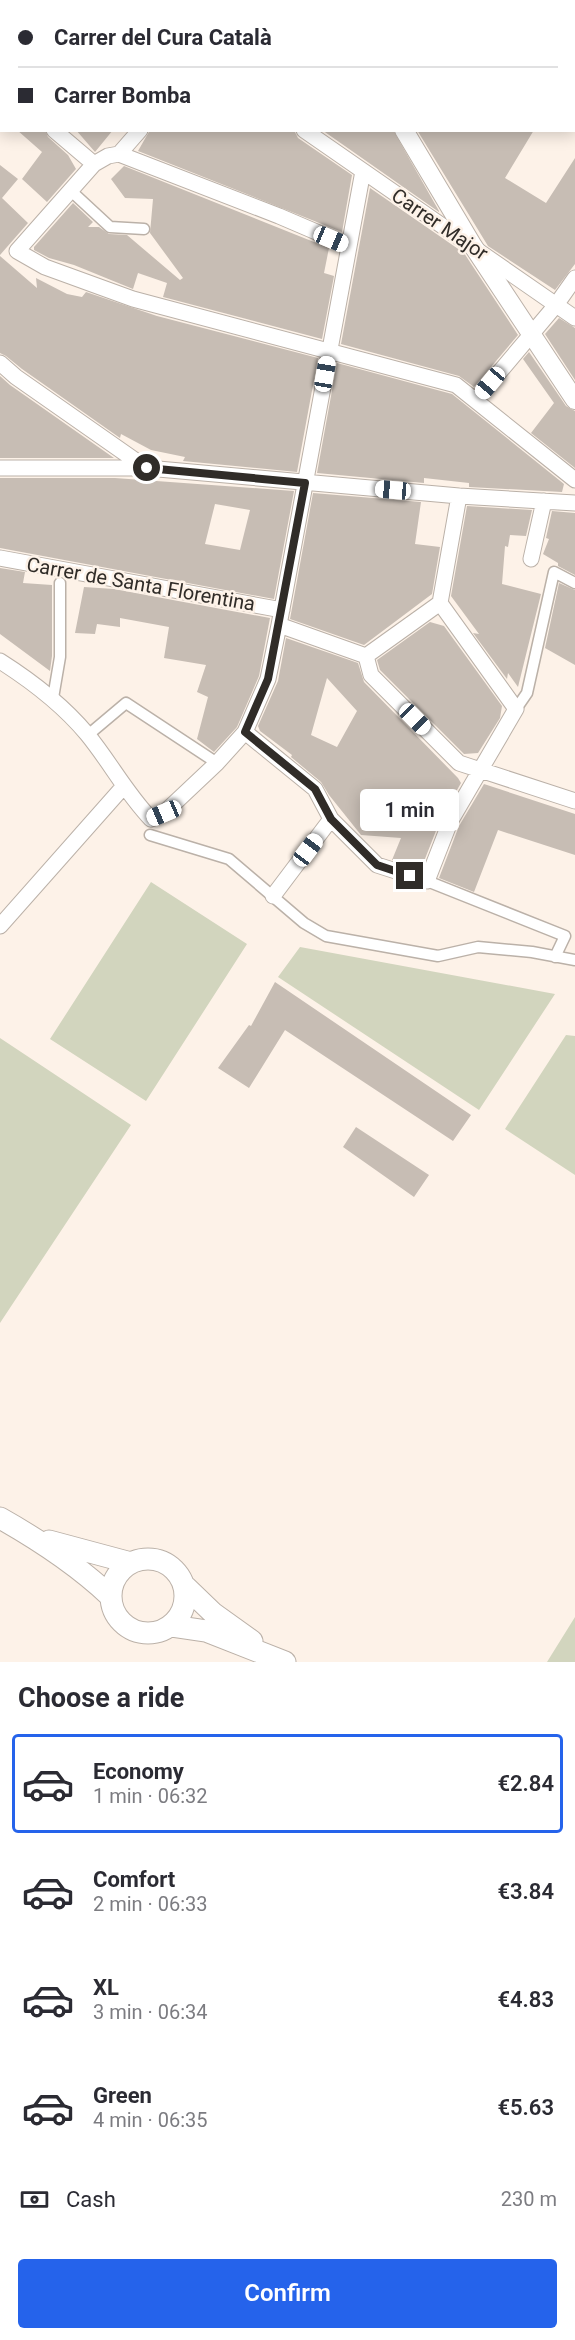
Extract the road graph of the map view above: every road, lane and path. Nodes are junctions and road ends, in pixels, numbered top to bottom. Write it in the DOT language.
graph roads {
  1 [pos="56,132"];
  2 [pos="138,132"];
  3 [pos="307,132"];
  4 [pos="405,132"];
  5 [pos="119,154"];
  6 [pos="94,164"];
  7 [pos="363,171"];
  8 [pos="70,190"];
  9 [pos="144,228"];
  10 [pos="349,246"];
  11 [pos="473,246"];
  12 [pos="575,278"];
  13 [pos="556,305"];
  14 [pos="575,318"];
  15 [pos="532,332"];
  16 [pos="329,352"];
  17 [pos="0,363"];
  18 [pos="476,400"];
  19 [pos="575,400"];
  20 [pos="0,468"];
  21 [pos="147,468"];
  22 [pos="575,480"];
  23 [pos="305,483"];
  24 [pos="459,496"];
  25 [pos="544,501"];
  26 [pos="575,503"];
  27 [pos="0,558"];
  28 [pos="531,559"];
  29 [pos="60,583"];
  30 [pos="575,583"];
  31 [pos="440,603"];
  32 [pos="280,618"];
  33 [pos="366,656"];
  34 [pos="0,661"];
  35 [pos="53,698"];
  36 [pos="516,709"];
  37 [pos="245,732"];
  38 [pos="88,735"];
  39 [pos="217,763"];
  40 [pos="479,771"];
  41 [pos="123,786"];
  42 [pos="575,801"];
  43 [pos="331,819"];
  44 [pos="150,835"];
  45 [pos="427,881"];
  46 [pos="273,896"];
  47 [pos="0,926"];
  48 [pos="555,957"];
  49 [pos="575,960"];
  50 [pos="0,1518"];
  51 [pos="32,1536"];
  52 [pos="131,1563"];
  53 [pos="186,1587"];
  54 [pos="110,1596"];
  55 [pos="172,1626"];
  56 [pos="280,1660"];
  1 -- 6 [label="street"];
  2 -- 5 [label="street"];
  3 -- 7 [label="street, Carrer Major"];
  4 -- 11 [label="street"];
  5 -- 6 [label="street"];
  5 -- 10 [label="street"];
  6 -- 8 [label="street"];
  7 -- 10 [label="street"];
  7 -- 11 [label="street, Carrer Major"];
  8 -- 9 [label="street"];
  8 -- 16 [label="street"];
  10 -- 16 [label="street"];
  11 -- 13 [label="street, Carrer Major"];
  11 -- 15 [label="street"];
  12 -- 13 [label="street"];
  13 -- 14 [label="street, Carrer Major"];
  13 -- 15 [label="street"];
  15 -- 18 [label="street"];
  15 -- 19 [label="street"];
  16 -- 18 [label="street"];
  16 -- 23 [label="street"];
  17 -- 21 [label="street"];
  18 -- 22 [label="street"];
  20 -- 21 [label="street"];
  21 -- 23 [label="street"];
  23 -- 24 [label="street"];
  23 -- 32 [label="street"];
  24 -- 25 [label="street"];
  24 -- 31 [label="street"];
  25 -- 26 [label="street"];
  25 -- 28 [label="street"];
  27 -- 32 [label="street, Carrer de Santa Florentina"];
  29 -- 35 [label="street"];
  30 -- 36 [label="street"];
  31 -- 33 [label="street"];
  31 -- 36 [label="street"];
  32 -- 33 [label="street, Carrer de Santa Florentina"];
  32 -- 37 [label="street"];
  33 -- 40 [label="street"];
  34 -- 35 [label="street"];
  35 -- 38 [label="street"];
  36 -- 40 [label="street"];
  37 -- 39 [label="street"];
  37 -- 43 [label="street"];
  38 -- 39 [label="street"];
  38 -- 41 [label="street"];
  39 -- 41 [label="street"];
  40 -- 42 [label="street"];
  40 -- 45 [label="street"];
  41 -- 47 [label="street"];
  43 -- 45 [label="street"];
  43 -- 46 [label="street"];
  44 -- 46 [label="street"];
  45 -- 48 [label="street"];
  46 -- 48 [label="street"];
  48 -- 49 [label="street"];
  50 -- 51 [label="main road"];
  51 -- 52 [label="main road"];
  51 -- 54 [label="main road"];
  52 -- 53 [label="main road"];
  52 -- 54 [label="main road"];
  53 -- 55 [label="main road"];
  53 -- 56 [label="main road"];
  54 -- 55 [label="main road"];
  55 -- 56 [label="main road"];
}
